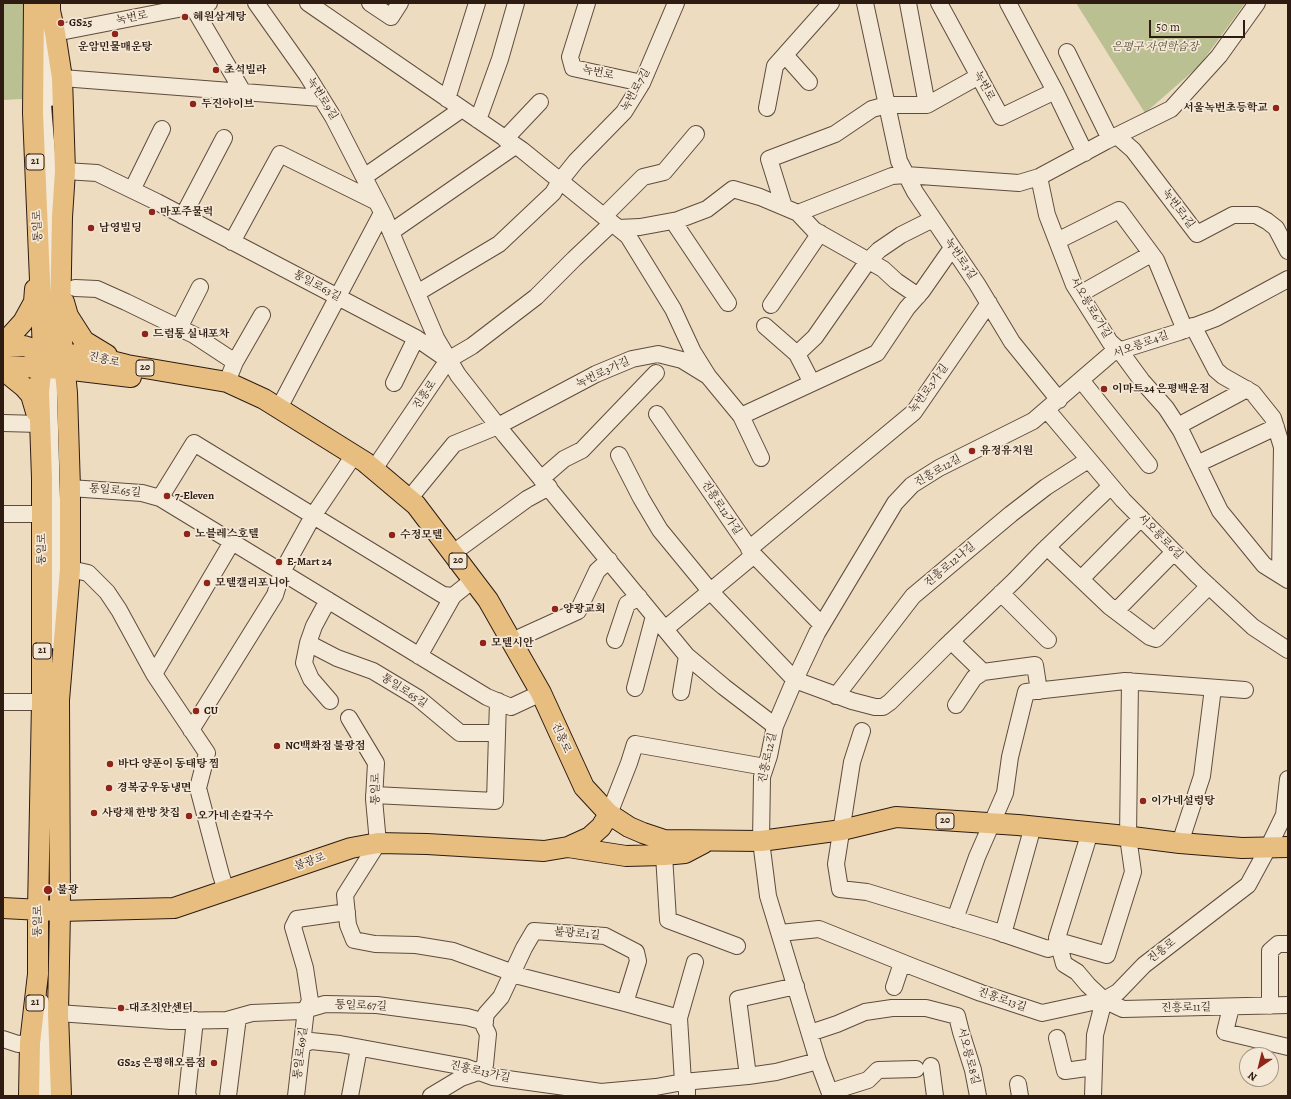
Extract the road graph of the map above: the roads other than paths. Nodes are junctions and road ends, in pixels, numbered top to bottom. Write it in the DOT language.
graph roads {
  1 [pos="209,3"];
  2 [pos="256,3"];
  3 [pos="308,3"];
  4 [pos="370,3"];
  5 [pos="400,3"];
  6 [pos="477,3"];
  7 [pos="516,3"];
  8 [pos="587,3"];
  9 [pos="676,3"];
  10 [pos="831,3"];
  11 [pos="865,3"];
  12 [pos="908,3"];
  13 [pos="939,3"];
  14 [pos="1008,3"];
  15 [pos="1257,3"];
  16 [pos="45,6"];
  17 [pos="193,7"];
  18 [pos="35,33"];
  19 [pos="55,33"];
  20 [pos="1067,52"];
  21 [pos="785,55"];
  22 [pos="979,76"];
  23 [pos="62,78"];
  24 [pos="810,82"];
  25 [pos="642,83"];
  26 [pos="242,92"];
  27 [pos="1055,92"];
  28 [pos="321,98"];
  29 [pos="447,99"];
  30 [pos="540,102"];
  31 [pos="887,105"];
  32 [pos="927,105"];
  33 [pos="767,108"];
  34 [pos="462,109"];
  35 [pos="478,120"];
  36 [pos="162,129"];
  37 [pos="696,134"];
  38 [pos="1114,137"];
  39 [pos="224,138"];
  40 [pos="510,143"];
  41 [pos="1085,152"];
  42 [pos="65,171"];
  43 [pos="906,175"];
  44 [pos="364,177"];
  45 [pos="1039,177"];
  46 [pos="560,181"];
  47 [pos="132,190"];
  48 [pos="380,208"];
  49 [pos="791,210"];
  50 [pos="183,216"];
  51 [pos="62,217"];
  52 [pos="933,219"];
  53 [pos="673,221"];
  54 [pos="611,223"];
  55 [pos="390,232"];
  56 [pos="820,233"];
  57 [pos="1057,241"];
  58 [pos="232,242"];
  59 [pos="952,248"];
  60 [pos="1288,250"];
  61 [pos="40,252"];
  62 [pos="1151,254"];
  63 [pos="868,260"];
  64 [pos="1288,279"];
  65 [pos="200,287"];
  66 [pos="68,292"];
  67 [pos="417,293"];
  68 [pos="1080,294"];
  69 [pos="918,296"];
  70 [pos="338,298"];
  71 [pos="728,303"];
  72 [pos="989,303"];
  73 [pos="771,305"];
  74 [pos="262,315"];
  75 [pos="765,326"];
  76 [pos="179,328"];
  77 [pos="1189,328"];
  78 [pos="416,338"];
  79 [pos="3,344"];
  80 [pos="3,347"];
  81 [pos="1120,351"];
  82 [pos="797,354"];
  83 [pos="42,359"];
  84 [pos="448,360"];
  85 [pos="64,361"];
  86 [pos="235,362"];
  87 [pos="127,365"];
  88 [pos="3,366"];
  89 [pos="3,373"];
  90 [pos="656,373"];
  91 [pos="708,376"];
  92 [pos="1081,380"];
  93 [pos="227,382"];
  94 [pos="394,383"];
  95 [pos="812,383"];
  96 [pos="1247,389"];
  97 [pos="1059,400"];
  98 [pos="278,408"];
  99 [pos="1047,410"];
  100 [pos="657,414"];
  101 [pos="741,416"];
  102 [pos="3,423"];
  103 [pos="40,424"];
  104 [pos="498,426"];
  105 [pos="1178,426"];
  106 [pos="1276,427"];
  107 [pos="354,455"];
  108 [pos="619,455"];
  109 [pos="761,458"];
  110 [pos="1088,460"];
  111 [pos="1197,464"];
  112 [pos="1149,465"];
  113 [pos="374,470"];
  114 [pos="545,483"];
  115 [pos="1111,486"];
  116 [pos="70,488"];
  117 [pos="160,498"];
  118 [pos="409,499"];
  119 [pos="3,514"];
  120 [pos="42,514"];
  121 [pos="313,516"];
  122 [pos="1141,518"];
  123 [pos="232,542"];
  124 [pos="1047,547"];
  125 [pos="751,552"];
  126 [pos="1174,552"];
  127 [pos="452,553"];
  128 [pos="609,560"];
  129 [pos="70,569"];
  130 [pos="282,572"];
  131 [pos="1284,578"];
  132 [pos="1081,579"];
  133 [pos="473,580"];
  134 [pos="1209,586"];
  135 [pos="711,592"];
  136 [pos="1001,593"];
  137 [pos="453,596"];
  138 [pos="638,597"];
  139 [pos="328,600"];
  140 [pos="1116,611"];
  141 [pos="654,616"];
  142 [pos="822,625"];
  143 [pos="665,629"];
  144 [pos="615,640"];
  145 [pos="1048,640"];
  146 [pos="512,641"];
  147 [pos="951,641"];
  148 [pos="308,643"];
  149 [pos="1288,650"];
  150 [pos="419,656"];
  151 [pos="687,656"];
  152 [pos="983,672"];
  153 [pos="154,674"];
  154 [pos="795,680"];
  155 [pos="1130,681"];
  156 [pos="634,688"];
  157 [pos="1213,688"];
  158 [pos="1245,690"];
  159 [pos="1039,691"];
  160 [pos="680,692"];
  161 [pos="541,693"];
  162 [pos="836,696"];
  163 [pos="50,701"];
  164 [pos="330,701"];
  165 [pos="498,701"];
  166 [pos="3,702"];
  167 [pos="956,704"];
  168 [pos="349,718"];
  169 [pos="775,726"];
  170 [pos="191,730"];
  171 [pos="862,731"];
  172 [pos="497,733"];
  173 [pos="765,767"];
  174 [pos="1288,779"];
  175 [pos="374,795"];
  176 [pos="609,814"];
  177 [pos="992,824"];
  178 [pos="1032,826"];
  179 [pos="842,830"];
  180 [pos="1090,832"];
  181 [pos="1128,837"];
  182 [pos="710,840"];
  183 [pos="761,841"];
  184 [pos="378,843"];
  185 [pos="1180,844"];
  186 [pos="568,847"];
  187 [pos="1288,847"];
  188 [pos="1268,848"];
  189 [pos="664,855"];
  190 [pos="226,890"];
  191 [pos="3,908"];
  192 [pos="38,910"];
  193 [pos="60,911"];
  194 [pos="347,912"];
  195 [pos="955,919"];
  196 [pos="780,933"];
  197 [pos="1003,934"];
  198 [pos="1288,944"];
  199 [pos="737,946"];
  200 [pos="1059,946"];
  201 [pos="695,962"];
  202 [pos="902,963"];
  203 [pos="38,974"];
  204 [pos="512,974"];
  205 [pos="796,986"];
  206 [pos="894,987"];
  207 [pos="1104,1000"];
  208 [pos="625,1003"];
  209 [pos="1288,1005"];
  210 [pos="1231,1006"];
  211 [pos="1270,1006"];
  212 [pos="306,1010"];
  213 [pos="58,1013"];
  214 [pos="238,1017"];
  215 [pos="679,1018"];
  216 [pos="195,1020"];
  217 [pos="485,1022"];
  218 [pos="810,1033"];
  219 [pos="1057,1038"];
  220 [pos="3,1039"];
  221 [pos="30,1044"];
  222 [pos="302,1045"];
  223 [pos="1288,1047"];
  224 [pos="359,1048"];
  225 [pos="818,1061"];
  226 [pos="1094,1068"];
  227 [pos="478,1072"];
  228 [pos="748,1076"];
  229 [pos="685,1089"];
  230 [pos="60,1090"];
  231 [pos="831,1094"];
  232 [pos="28,1096"];
  233 [pos="46,1096"];
  234 [pos="188,1096"];
  235 [pos="228,1096"];
  236 [pos="296,1096"];
  237 [pos="350,1096"];
  238 [pos="430,1096"];
  239 [pos="935,1096"];
  240 [pos="978,1096"];
  241 [pos="1093,1096"];
  1 -- 17 [label="street, 녹번로"];
  2 -- 28 [label="street, 녹번로9길"];
  3 -- 29 [label="street"];
  4 -- 5 [label="street"];
  6 -- 29 [label="street"];
  7 -- 35 [label="street"];
  8 -- 25 [label="street, 녹번로"];
  9 -- 25 [label="street, 녹번로7길"];
  10 -- 21 [label="street"];
  11 -- 31 [label="street, 녹번로3길"];
  12 -- 32 [label="street"];
  13 -- 22 [label="street, 녹번로"];
  14 -- 27 [label="street"];
  15 -- 38 [label="street"];
  16 -- 18 [label="main road, 통일로 / 21"];
  16 -- 19 [label="main road, 통일로 / 21"];
  16 -- 51 [label="street"];
  17 -- 19 [label="street, 녹번로"];
  17 -- 26 [label="street"];
  18 -- 61 [label="main road, 통일로 / 21"];
  18 -- 83 [label="street"];
  19 -- 23 [label="main road, 통일로 / 21"];
  20 -- 38 [label="street"];
  21 -- 24 [label="street"];
  21 -- 33 [label="street"];
  22 -- 27 [label="street, 녹번로"];
  22 -- 32 [label="street"];
  23 -- 26 [label="street"];
  23 -- 42 [label="main road, 통일로 / 21"];
  25 -- 46 [label="street, 녹번로7길"];
  26 -- 28 [label="street"];
  27 -- 41 [label="street"];
  28 -- 44 [label="street, 녹번로9길"];
  29 -- 34 [label="street"];
  30 -- 40 [label="street"];
  31 -- 32 [label="street"];
  31 -- 43 [label="street, 녹번로3길"];
  31 -- 49 [label="street"];
  34 -- 35 [label="street"];
  34 -- 44 [label="street"];
  35 -- 40 [label="street"];
  36 -- 47 [label="street"];
  37 -- 54 [label="street"];
  38 -- 41 [label="street"];
  38 -- 60 [label="street, 녹번로1길"];
  39 -- 50 [label="street"];
  40 -- 46 [label="street"];
  40 -- 55 [label="street"];
  41 -- 45 [label="street"];
  42 -- 47 [label="street, 통일로63길"];
  42 -- 51 [label="main road, 통일로 / 21"];
  43 -- 45 [label="street"];
  43 -- 49 [label="street"];
  43 -- 52 [label="street, 녹번로3길"];
  44 -- 48 [label="street, 녹번로9길"];
  45 -- 57 [label="street, 서오릉로6가길"];
  46 -- 54 [label="street"];
  46 -- 67 [label="street, 녹번로7길"];
  47 -- 50 [label="street, 통일로63길"];
  48 -- 55 [label="street, 녹번로9길"];
  48 -- 58 [label="street"];
  48 -- 70 [label="street"];
  49 -- 53 [label="street"];
  49 -- 56 [label="street"];
  50 -- 58 [label="street, 통일로63길"];
  51 -- 66 [label="main road, 통일로 / 21"];
  52 -- 59 [label="street, 녹번로3길"];
  52 -- 63 [label="street"];
  53 -- 54 [label="street"];
  53 -- 71 [label="street"];
  54 -- 84 [label="street"];
  54 -- 91 [label="street"];
  55 -- 67 [label="street, 녹번로9길"];
  56 -- 63 [label="street"];
  56 -- 73 [label="street"];
  57 -- 62 [label="street"];
  57 -- 68 [label="street, 서오릉로6가길"];
  58 -- 70 [label="street, 통일로63길"];
  59 -- 69 [label="street"];
  59 -- 72 [label="street, 녹번로3길"];
  61 -- 79 [label="main road"];
  61 -- 83 [label="main road, 통일로 / 21"];
  62 -- 68 [label="street"];
  62 -- 77 [label="street"];
  63 -- 69 [label="street"];
  63 -- 82 [label="street"];
  64 -- 77 [label="street, 서오릉로4길"];
  65 -- 76 [label="street"];
  66 -- 76 [label="street"];
  66 -- 85 [label="main road, 통일로 / 21"];
  66 -- 87 [label="main road"];
  67 -- 84 [label="street, 녹번로9길"];
  68 -- 81 [label="street, 서오릉로6가길"];
  69 -- 95 [label="street"];
  70 -- 78 [label="street, 통일로63길"];
  70 -- 98 [label="street"];
  72 -- 97 [label="street, 녹번로3길"];
  72 -- 125 [label="street, 녹번로3가길"];
  74 -- 86 [label="street"];
  75 -- 82 [label="street"];
  76 -- 86 [label="street"];
  77 -- 81 [label="street, 서오릉로4길"];
  77 -- 96 [label="street, 서오릉로6가길"];
  78 -- 84 [label="street, 통일로63길"];
  78 -- 94 [label="street"];
  80 -- 83 [label="main road, 진흥로 / 20"];
  81 -- 92 [label="street, 서오릉로4길"];
  81 -- 105 [label="street, 서오릉로6가길"];
  82 -- 95 [label="street"];
  83 -- 85 [label="main road, 진흥로 / 20"];
  83 -- 88 [label="main road, 진흥로 / 20"];
  83 -- 103 [label="main road, 통일로 / 21"];
  84 -- 104 [label="street"];
  84 -- 113 [label="street, 진흥로"];
  85 -- 87 [label="main road, 진흥로 / 20"];
  85 -- 93 [label="main road, 진흥로 / 20"];
  85 -- 116 [label="main road, 통일로 / 21"];
  85 -- 163 [label="street"];
  86 -- 93 [label="street"];
  87 -- 93 [label="main road, 진흥로 / 20"];
  89 -- 103 [label="main road"];
  90 -- 114 [label="street"];
  91 -- 101 [label="street, 녹번로3가길"];
  91 -- 104 [label="street, 녹번로3가길"];
  92 -- 97 [label="street, 서오릉로4길"];
  92 -- 112 [label="street"];
  93 -- 98 [label="main road, 진흥로 / 20"];
  95 -- 101 [label="street"];
  96 -- 105 [label="street"];
  96 -- 106 [label="street, 서오릉로6가길"];
  97 -- 99 [label="street, 서오릉로4길"];
  98 -- 107 [label="main road, 진흥로 / 20"];
  99 -- 110 [label="street, 서오릉로6길"];
  99 -- 142 [label="street, 진흥로12길"];
  100 -- 125 [label="street, 진흥로12가길"];
  101 -- 109 [label="street, 녹번로3가길"];
  102 -- 103 [label="street"];
  103 -- 120 [label="main road, 통일로 / 21"];
  104 -- 114 [label="street"];
  104 -- 118 [label="street, 녹번로3가길"];
  105 -- 111 [label="street, 서오릉로6가길"];
  106 -- 111 [label="street"];
  106 -- 131 [label="street, 서오릉로6가길"];
  107 -- 113 [label="main road, 진흥로 / 20"];
  107 -- 121 [label="street"];
  108 -- 135 [label="street"];
  110 -- 115 [label="street, 서오릉로6길"];
  110 -- 162 [label="street, 진흥로12나길"];
  111 -- 131 [label="street, 서오릉로6가길"];
  113 -- 118 [label="main road, 진흥로 / 20"];
  114 -- 127 [label="street"];
  114 -- 128 [label="street"];
  115 -- 122 [label="street, 서오릉로6길"];
  115 -- 124 [label="street"];
  116 -- 117 [label="street, 통일로65길"];
  116 -- 129 [label="main road, 통일로 / 21"];
  117 -- 121 [label="street"];
  117 -- 123 [label="street, 통일로65길"];
  118 -- 127 [label="main road, 진흥로 / 20"];
  119 -- 120 [label="street"];
  120 -- 163 [label="main road, 통일로 / 21"];
  121 -- 130 [label="street"];
  121 -- 137 [label="street"];
  122 -- 126 [label="street, 서오릉로6길"];
  122 -- 132 [label="street"];
  123 -- 130 [label="street, 통일로65길"];
  123 -- 153 [label="street"];
  124 -- 132 [label="street"];
  124 -- 136 [label="street"];
  125 -- 135 [label="street"];
  125 -- 142 [label="street"];
  126 -- 134 [label="street, 서오릉로6길"];
  126 -- 140 [label="street"];
  127 -- 133 [label="main road, 진흥로 / 20"];
  128 -- 138 [label="street"];
  128 -- 146 [label="street"];
  129 -- 153 [label="street"];
  129 -- 163 [label="main road, 통일로 / 21"];
  130 -- 139 [label="street, 통일로65길"];
  130 -- 170 [label="street"];
  132 -- 140 [label="street"];
  133 -- 137 [label="street"];
  133 -- 146 [label="main road, 진흥로 / 20"];
  134 -- 140 [label="street"];
  134 -- 149 [label="street, 서오릉로6길"];
  135 -- 143 [label="street"];
  135 -- 154 [label="street"];
  136 -- 145 [label="street"];
  136 -- 147 [label="street"];
  137 -- 150 [label="street"];
  138 -- 141 [label="street"];
  138 -- 144 [label="street"];
  139 -- 148 [label="street"];
  139 -- 150 [label="street, 통일로65길"];
  141 -- 143 [label="street"];
  141 -- 156 [label="street"];
  142 -- 154 [label="street, 진흥로12길"];
  143 -- 151 [label="street"];
  146 -- 161 [label="main road, 진흥로 / 20"];
  147 -- 152 [label="street"];
  147 -- 162 [label="street"];
  148 -- 164 [label="street"];
  148 -- 172 [label="street, 통일로65길"];
  150 -- 165 [label="street, 통일로65길"];
  151 -- 160 [label="street"];
  151 -- 169 [label="street"];
  152 -- 159 [label="street"];
  152 -- 167 [label="street"];
  153 -- 170 [label="street"];
  154 -- 162 [label="street"];
  154 -- 169 [label="street, 진흥로12길"];
  155 -- 157 [label="street"];
  155 -- 159 [label="street"];
  155 -- 181 [label="street"];
  157 -- 158 [label="street"];
  157 -- 185 [label="street"];
  159 -- 177 [label="street"];
  161 -- 165 [label="street, 통일로65길"];
  161 -- 176 [label="main road, 진흥로 / 20"];
  163 -- 166 [label="street"];
  163 -- 192 [label="main road, 통일로 / 21"];
  163 -- 193 [label="main road, 통일로 / 21"];
  165 -- 172 [label="street"];
  168 -- 175 [label="street, 통일로"];
  169 -- 173 [label="street, 진흥로12길"];
  170 -- 190 [label="street"];
  171 -- 179 [label="street"];
  172 -- 175 [label="street"];
  173 -- 176 [label="street"];
  173 -- 183 [label="street, 진흥로12길"];
  174 -- 188 [label="street, 진흥로"];
  175 -- 184 [label="street, 통일로"];
  176 -- 182 [label="main road, 진흥로 / 20"];
  176 -- 186 [label="main road, 불광로"];
  177 -- 178 [label="main road, 진흥로 / 20"];
  177 -- 179 [label="main road, 진흥로 / 20"];
  177 -- 195 [label="street"];
  178 -- 180 [label="main road, 진흥로 / 20"];
  178 -- 197 [label="street"];
  179 -- 183 [label="main road, 진흥로 / 20"];
  179 -- 195 [label="street"];
  180 -- 181 [label="main road, 진흥로 / 20"];
  180 -- 200 [label="street"];
  181 -- 185 [label="main road, 진흥로 / 20"];
  181 -- 200 [label="street"];
  182 -- 183 [label="main road, 진흥로 / 20"];
  182 -- 189 [label="main road"];
  183 -- 196 [label="street"];
  184 -- 186 [label="main road, 불광로"];
  184 -- 190 [label="main road, 불광로"];
  184 -- 194 [label="street"];
  185 -- 188 [label="main road, 진흥로 / 20"];
  186 -- 189 [label="main road"];
  187 -- 188 [label="main road, 진흥로 / 20"];
  188 -- 207 [label="street, 진흥로"];
  189 -- 199 [label="street"];
  190 -- 193 [label="main road, 불광로"];
  191 -- 192 [label="main road, 불광로"];
  192 -- 193 [label="main road, 불광로"];
  192 -- 203 [label="main road, 통일로 / 21"];
  193 -- 213 [label="main road, 통일로 / 21"];
  194 -- 204 [label="street"];
  194 -- 212 [label="street"];
  195 -- 197 [label="street"];
  196 -- 202 [label="street, 진흥로13길"];
  196 -- 205 [label="street"];
  197 -- 200 [label="street"];
  198 -- 211 [label="street"];
  200 -- 207 [label="street"];
  201 -- 215 [label="street"];
  202 -- 206 [label="street"];
  202 -- 207 [label="street, 진흥로13길"];
  203 -- 221 [label="main road, 통일로 / 21"];
  203 -- 233 [label="street"];
  204 -- 208 [label="street"];
  204 -- 208 [label="street, 불광로1길"];
  204 -- 217 [label="street, 불광로1길"];
  205 -- 218 [label="street"];
  205 -- 228 [label="street"];
  207 -- 210 [label="street, 진흥로11길"];
  207 -- 226 [label="street"];
  208 -- 215 [label="street"];
  209 -- 211 [label="street, 진흥로11길"];
  210 -- 211 [label="street, 진흥로11길"];
  210 -- 223 [label="street"];
  212 -- 214 [label="street, 통일로67길"];
  212 -- 217 [label="street, 통일로67길"];
  212 -- 222 [label="street, 통일로69길"];
  213 -- 216 [label="street, 통일로67길"];
  213 -- 230 [label="main road, 통일로 / 21"];
  214 -- 216 [label="street, 통일로67길"];
  214 -- 235 [label="street"];
  215 -- 229 [label="street"];
  216 -- 234 [label="street"];
  217 -- 227 [label="street"];
  218 -- 225 [label="street"];
  218 -- 240 [label="street, 서오릉로8길"];
  219 -- 226 [label="street"];
  220 -- 221 [label="street"];
  221 -- 232 [label="main road, 통일로 / 21"];
  222 -- 224 [label="street, 진흥로13가길"];
  222 -- 236 [label="street, 통일로69길"];
  224 -- 227 [label="street, 진흥로13가길"];
  224 -- 237 [label="street"];
  225 -- 228 [label="street, 진흥로13가길"];
  225 -- 231 [label="street"];
  226 -- 241 [label="street"];
  227 -- 229 [label="street, 진흥로13가길"];
  227 -- 238 [label="street"];
  228 -- 229 [label="street, 진흥로13가길"];
  231 -- 239 [label="street"];
}
